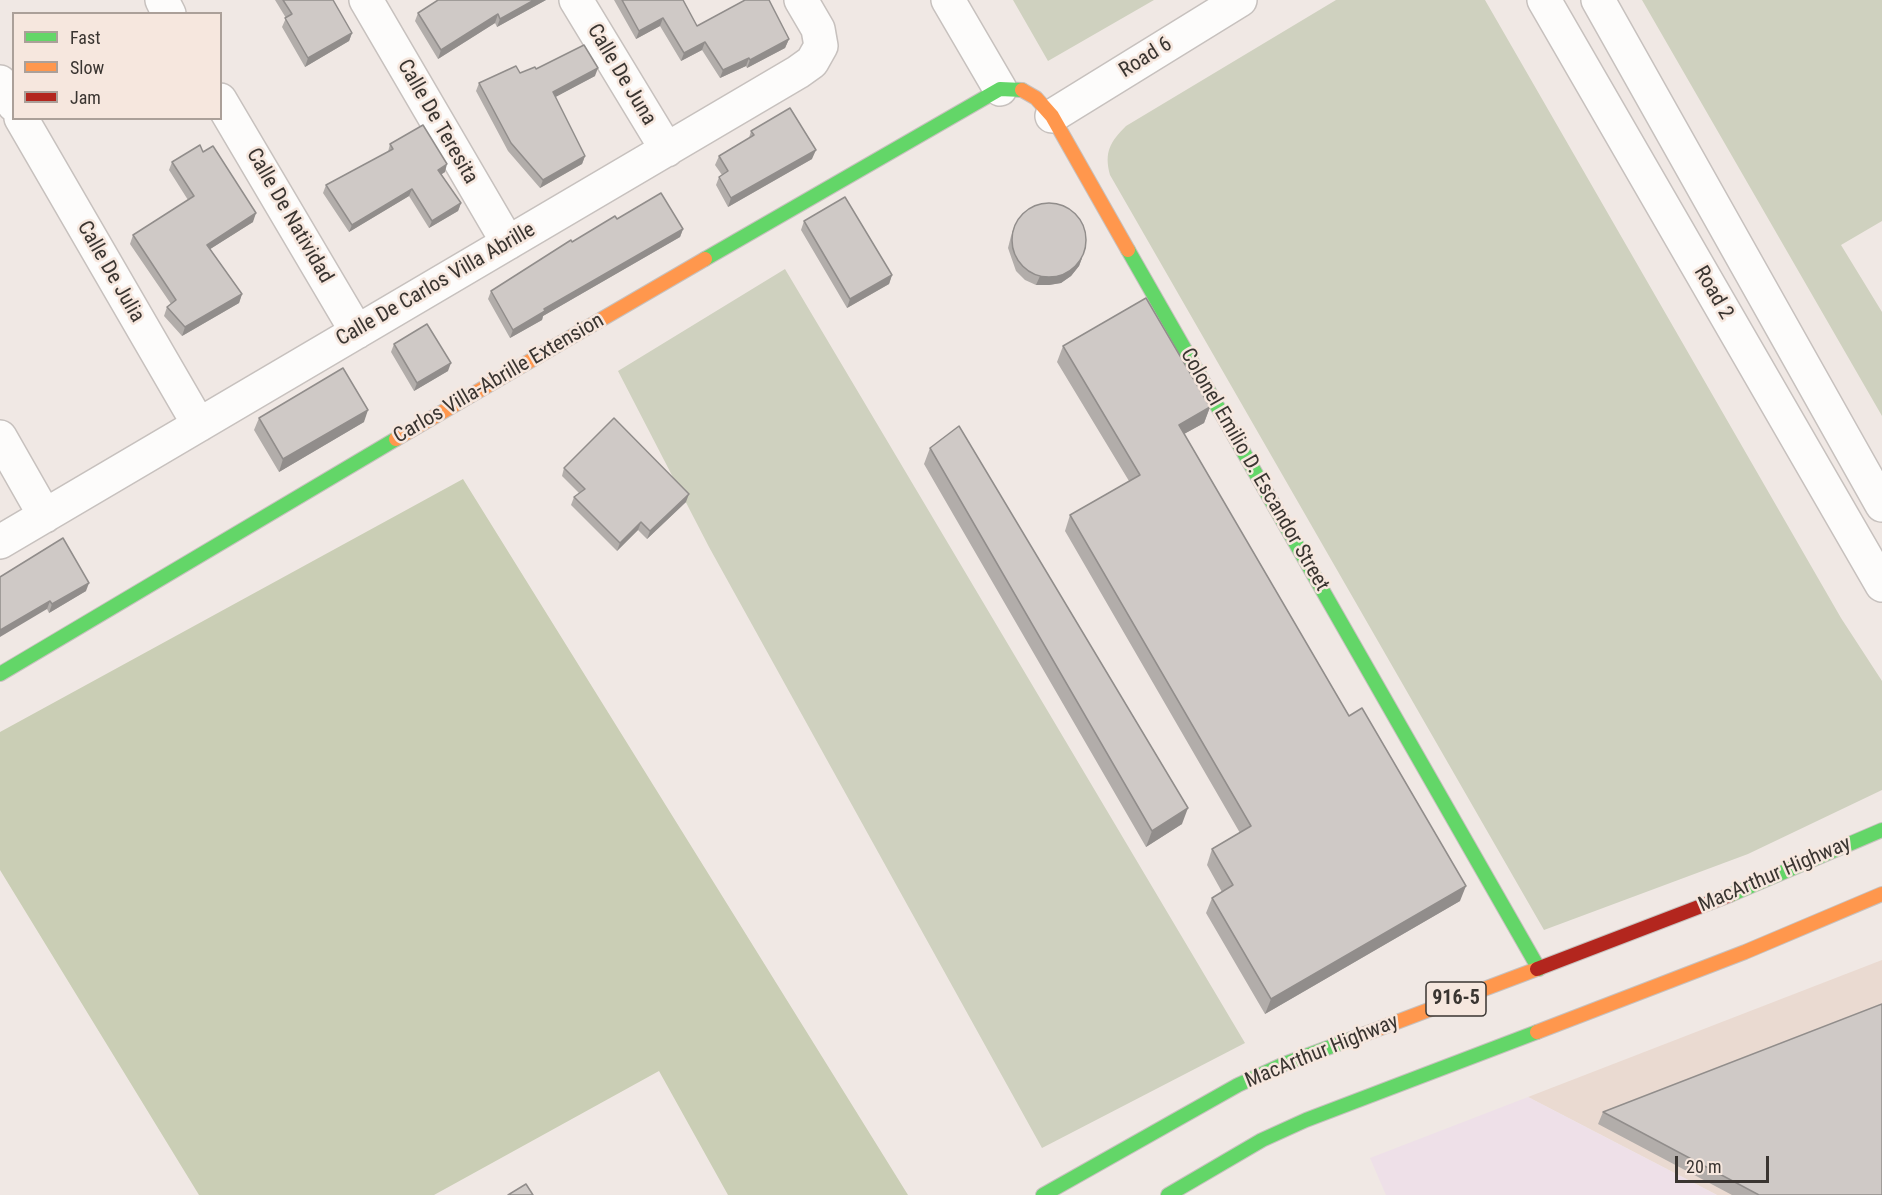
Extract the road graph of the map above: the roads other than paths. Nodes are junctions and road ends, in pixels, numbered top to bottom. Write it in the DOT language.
graph roads {
  1 [pos="366,0"];
  2 [pos="576,0"];
  3 [pos="801,0"];
  4 [pos="948,0"];
  5 [pos="1240,0"];
  6 [pos="1544,0"];
  7 [pos="1598,0"];
  8 [pos="0,82"];
  9 [pos="1000,89"];
  10 [pos="12,102"];
  11 [pos="222,103"];
  12 [pos="1052,116"];
  13 [pos="22,120"];
  14 [pos="667,150"];
  15 [pos="508,243"];
  16 [pos="1749,272"];
  17 [pos="1713,292"];
  18 [pos="357,332"];
  19 [pos="199,425"];
  20 [pos="0,437"];
  21 [pos="1882,505"];
  22 [pos="45,516"];
  23 [pos="0,542"];
  24 [pos="1882,585"];
  25 [pos="0,674"];
  26 [pos="1882,830"];
  27 [pos="1882,894"];
  28 [pos="1539,969"];
  29 [pos="1043,1195"];
  30 [pos="1168,1195"];
  1 -- 15 [label="street, Calle De Teresita"];
  2 -- 14 [label="street, Calle De Juna"];
  3 -- 14 [label="street, Calle De Carlos Villa Abrille"];
  4 -- 9 [label="street"];
  5 -- 12 [label="street, Road 6"];
  6 -- 17 [label="street, Road 2"];
  7 -- 16 [label="street, Road 2"];
  8 -- 10 [label="street"];
  9 -- 12 [label="street, Colonel Emilio D. Escandor Street"];
  9 -- 25 [label="street, Carlos Villa-Abrille Extension"];
  11 -- 18 [label="street, Calle De Natividad"];
  12 -- 28 [label="street, Colonel Emilio D. Escandor Street"];
  13 -- 19 [label="street, Calle De Julia"];
  14 -- 15 [label="street, Calle De Carlos Villa Abrille"];
  15 -- 18 [label="street, Calle De Carlos Villa Abrille"];
  16 -- 17 [label="street"];
  16 -- 21 [label="street, Road 2"];
  17 -- 24 [label="street, Road 2"];
  18 -- 19 [label="street, Calle De Carlos Villa Abrille"];
  19 -- 22 [label="street, Calle De Carlos Villa Abrille"];
  20 -- 22 [label="street"];
  22 -- 23 [label="street, Calle De Carlos Villa Abrille"];
  26 -- 28 [label="street, MacArthur Highway / 916-5"];
  27 -- 30 [label="street"];
  28 -- 29 [label="street, MacArthur Highway / 916-5"];
}
